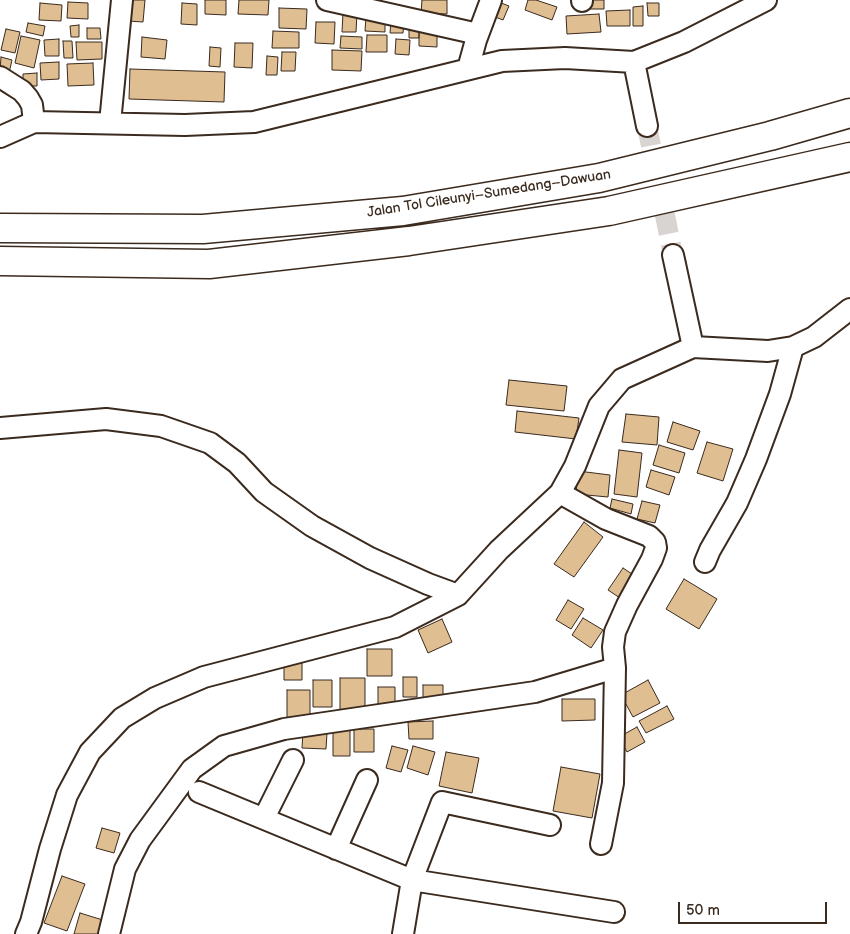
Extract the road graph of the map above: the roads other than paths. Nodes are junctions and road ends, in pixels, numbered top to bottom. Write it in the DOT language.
graph roads {
  1 [pos="122,0"];
  2 [pos="327,0"];
  3 [pos="491,0"];
  4 [pos="761,1"];
  5 [pos="478,34"];
  6 [pos="634,62"];
  7 [pos="468,69"];
  8 [pos="0,77"];
  9 [pos="850,113"];
  10 [pos="34,122"];
  11 [pos="110,123"];
  12 [pos="647,126"];
  13 [pos="0,137"];
  14 [pos="850,157"];
  15 [pos="0,228"];
  16 [pos="673,255"];
  17 [pos="0,261"];
  18 [pos="850,309"];
  19 [pos="693,347"];
  20 [pos="793,347"];
  21 [pos="0,428"];
  22 [pos="560,493"];
  23 [pos="705,562"];
  24 [pos="458,594"];
  25 [pos="615,668"];
  26 [pos="293,760"];
  27 [pos="367,780"];
  28 [pos="199,792"];
  29 [pos="264,818"];
  30 [pos="550,825"];
  31 [pos="601,844"];
  32 [pos="336,849"];
  33 [pos="412,880"];
  34 [pos="614,912"];
  35 [pos="26,934"];
  36 [pos="109,934"];
  37 [pos="403,934"];
  1 -- 11 [label="street"];
  2 -- 5 [label="street"];
  3 -- 5 [label="street"];
  4 -- 6 [label="street"];
  5 -- 7 [label="street"];
  6 -- 7 [label="street"];
  6 -- 12 [label="street"];
  7 -- 11 [label="street"];
  8 -- 10 [label="street"];
  9 -- 15 [label="highway, Jalan Tol Cileunyi–Sumedang–Dawuan"];
  10 -- 11 [label="street"];
  10 -- 13 [label="street"];
  14 -- 17 [label="highway"];
  16 -- 19 [label="street"];
  18 -- 20 [label="street"];
  19 -- 20 [label="street"];
  19 -- 22 [label="street"];
  20 -- 23 [label="street"];
  21 -- 24 [label="street"];
  22 -- 24 [label="street"];
  22 -- 25 [label="street"];
  24 -- 35 [label="street"];
  25 -- 31 [label="street"];
  25 -- 36 [label="street"];
  26 -- 29 [label="street"];
  27 -- 32 [label="street"];
  28 -- 29 [label="street"];
  29 -- 32 [label="street"];
  30 -- 33 [label="street"];
  32 -- 33 [label="street"];
  33 -- 34 [label="street"];
  33 -- 37 [label="street"];
}
